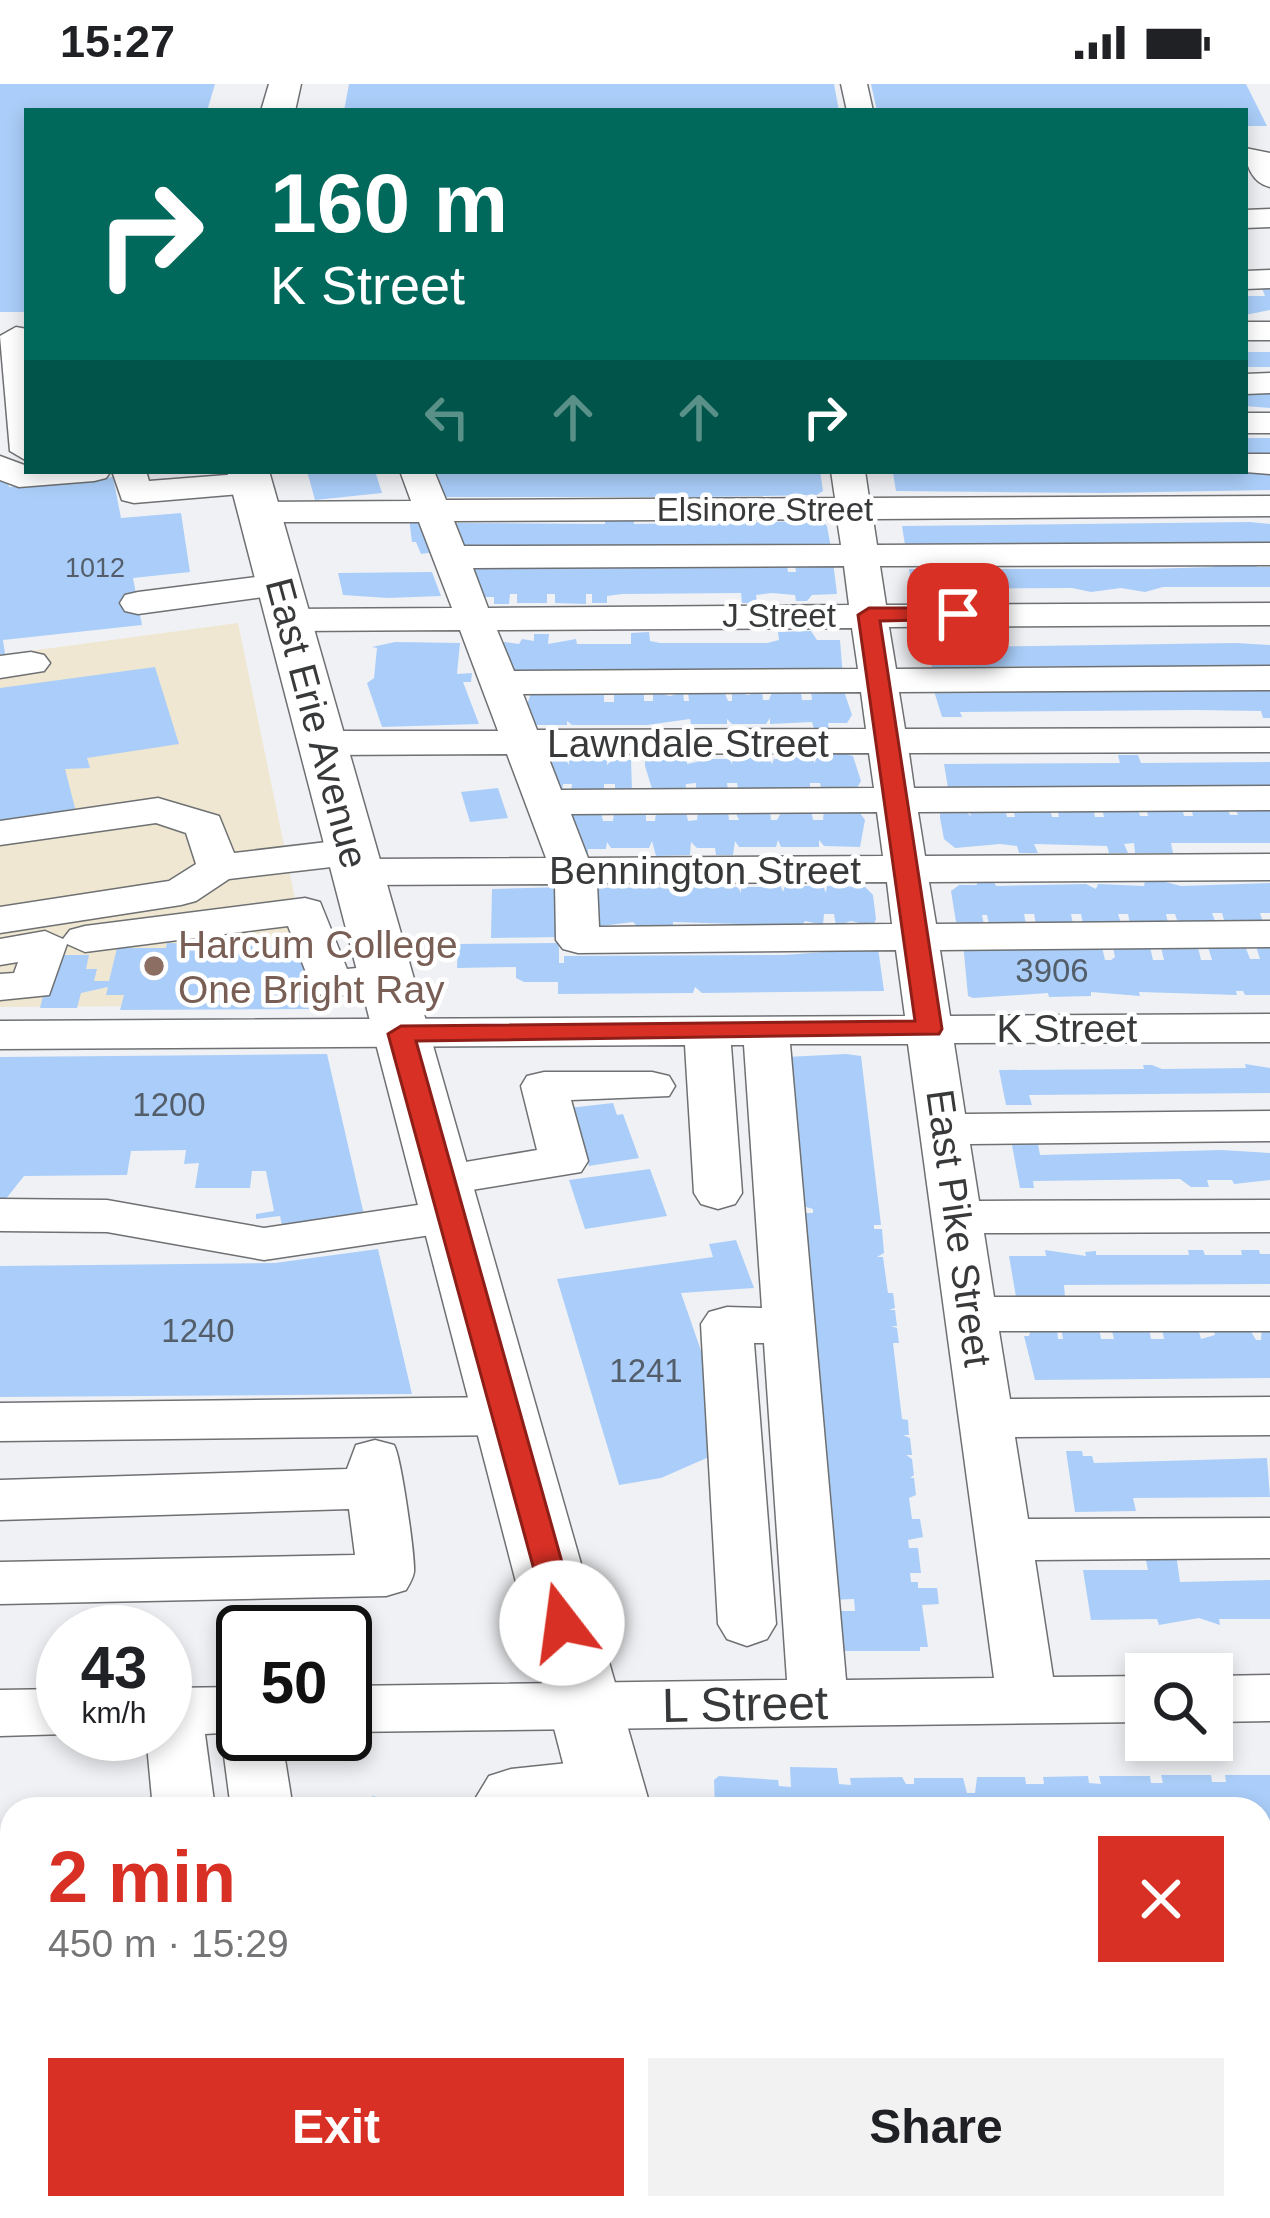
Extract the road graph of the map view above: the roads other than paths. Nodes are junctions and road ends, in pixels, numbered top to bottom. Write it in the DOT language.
graph roads {
  1 [pos="1248,156"];
  2 [pos="1270,179"];
  3 [pos="14,336"];
  4 [pos="23,400"];
  5 [pos="0,466"];
  6 [pos="49,474"];
  7 [pos="130,474"];
  8 [pos="418,474"];
  9 [pos="253,489"];
  10 [pos="850,490"];
  11 [pos="1270,506"];
  12 [pos="432,511"];
  13 [pos="1270,554"];
  14 [pos="449,556"];
  15 [pos="860,558"];
  16 [pos="284,602"];
  17 [pos="138,603"];
  18 [pos="1270,614"];
  19 [pos="869,615"];
  20 [pos="471,618"];
  21 [pos="1270,678"];
  22 [pos="878,680"];
  23 [pos="497,683"];
  24 [pos="1270,740"];
  25 [pos="887,742"];
  26 [pos="322,743"];
  27 [pos="521,743"];
  28 [pos="1270,798"];
  29 [pos="896,800"];
  30 [pos="545,802"];
  31 [pos="0,833"];
  32 [pos="354,862"];
  33 [pos="1270,867"];
  34 [pos="218,868"];
  35 [pos="906,869"];
  36 [pos="572,871"];
  37 [pos="0,920"];
  38 [pos="1270,934"];
  39 [pos="916,937"];
  40 [pos="45,944"];
  41 [pos="0,952"];
  42 [pos="0,987"];
  43 [pos="394,1006"];
  44 [pos="1270,1028"];
  45 [pos="929,1029"];
  46 [pos="766,1030"];
  47 [pos="706,1031"];
  48 [pos="0,1035"];
  49 [pos="652,1086"];
  50 [pos="1270,1126"];
  51 [pos="944,1129"];
  52 [pos="718,1193"];
  53 [pos="446,1198"];
  54 [pos="0,1215"];
  55 [pos="1270,1216"];
  56 [pos="957,1217"];
  57 [pos="971,1314"];
  58 [pos="1270,1314"];
  59 [pos="789,1327"];
  60 [pos="506,1416"];
  61 [pos="1270,1416"];
  62 [pos="376,1418"];
  63 [pos="986,1418"];
  64 [pos="0,1422"];
  65 [pos="374,1488"];
  66 [pos="0,1500"];
  67 [pos="1270,1538"];
  68 [pos="1004,1540"];
  69 [pos="0,1583"];
  70 [pos="746,1624"];
  71 [pos="1270,1698"];
  72 [pos="1233,1699"];
  73 [pos="1125,1700"];
  74 [pos="1027,1701"];
  75 [pos="818,1703"];
  76 [pos="585,1706"];
  77 [pos="372,1709"];
  78 [pos="36,1712"];
  79 [pos="0,1713"];
  80 [pos="177,1761"];
  81 [pos="255,1761"];
  82 [pos="609,1796"];
  83 [pos="182,1797"];
  84 [pos="260,1797"];
  85 [pos="508,1797"];
  1 -- 2 [label="street"];
  3 -- 4 [label="street"];
  5 -- 6 [label="street"];
  7 -- 9 [label="street, Elsinore Street"];
  8 -- 12 [label="street"];
  9 -- 12 [label="street, Elsinore Street"];
  9 -- 16 [label="main road, East Erie Avenue"];
  10 -- 11 [label="street, Elsinore Street"];
  10 -- 12 [label="street, Elsinore Street"];
  10 -- 15 [label="street, East Pike Street"];
  12 -- 14 [label="street"];
  13 -- 15 [label="street"];
  14 -- 15 [label="street"];
  14 -- 20 [label="street"];
  15 -- 19 [label="street, East Pike Street"];
  16 -- 17 [label="street, J Street"];
  16 -- 20 [label="street, J Street"];
  16 -- 26 [label="main road, East Erie Avenue"];
  18 -- 19 [label="street, J Street"];
  19 -- 20 [label="street, J Street"];
  19 -- 22 [label="street, East Pike Street"];
  20 -- 23 [label="street"];
  21 -- 22 [label="street"];
  22 -- 23 [label="street"];
  22 -- 25 [label="street, East Pike Street"];
  23 -- 27 [label="street"];
  24 -- 25 [label="street, Lawndale Street"];
  25 -- 27 [label="street, Lawndale Street"];
  25 -- 29 [label="street, East Pike Street"];
  26 -- 27 [label="street, Lawndale Street"];
  26 -- 32 [label="main road, East Erie Avenue"];
  27 -- 30 [label="street"];
  28 -- 29 [label="street"];
  29 -- 30 [label="street"];
  29 -- 35 [label="street, East Pike Street"];
  30 -- 36 [label="street"];
  31 -- 34 [label="street"];
  32 -- 34 [label="street, Bennington Street"];
  32 -- 36 [label="street, Bennington Street"];
  32 -- 43 [label="main road, East Erie Avenue"];
  33 -- 35 [label="street, Bennington Street"];
  34 -- 37 [label="street, Bennington Street"];
  35 -- 36 [label="street, Bennington Street"];
  35 -- 39 [label="street, East Pike Street"];
  36 -- 39 [label="street"];
  38 -- 39 [label="street"];
  39 -- 45 [label="street, East Pike Street"];
  40 -- 41 [label="street"];
  40 -- 42 [label="street"];
  40 -- 43 [label="street"];
  43 -- 47 [label="street, K Street"];
  43 -- 48 [label="street, K Street"];
  43 -- 53 [label="main road, East Erie Avenue"];
  44 -- 45 [label="street, K Street"];
  45 -- 46 [label="street, K Street"];
  45 -- 51 [label="street, East Pike Street"];
  46 -- 47 [label="street, K Street"];
  46 -- 59 [label="street"];
  47 -- 52 [label="street"];
  49 -- 53 [label="street"];
  50 -- 51 [label="street"];
  51 -- 56 [label="street, East Pike Street"];
  53 -- 54 [label="street"];
  53 -- 60 [label="main road, East Erie Avenue"];
  55 -- 56 [label="street"];
  56 -- 57 [label="street, East Pike Street"];
  57 -- 58 [label="street"];
  57 -- 63 [label="street, East Pike Street"];
  59 -- 70 [label="street"];
  59 -- 75 [label="street"];
  60 -- 62 [label="street"];
  60 -- 76 [label="main road, East Erie Avenue"];
  61 -- 63 [label="street"];
  62 -- 64 [label="street"];
  62 -- 65 [label="street"];
  63 -- 68 [label="street, East Pike Street"];
  65 -- 66 [label="street"];
  65 -- 69 [label="street"];
  67 -- 68 [label="street"];
  68 -- 74 [label="street, East Pike Street"];
  71 -- 72 [label="street"];
  73 -- 74 [label="street, L Street"];
  74 -- 75 [label="street, L Street"];
  75 -- 76 [label="street, L Street"];
  76 -- 77 [label="street, L Street"];
  76 -- 82 [label="main road, East Erie Avenue"];
  78 -- 79 [label="street"];
  80 -- 83 [label="street"];
  81 -- 84 [label="street"];
  82 -- 85 [label="street"];
}
